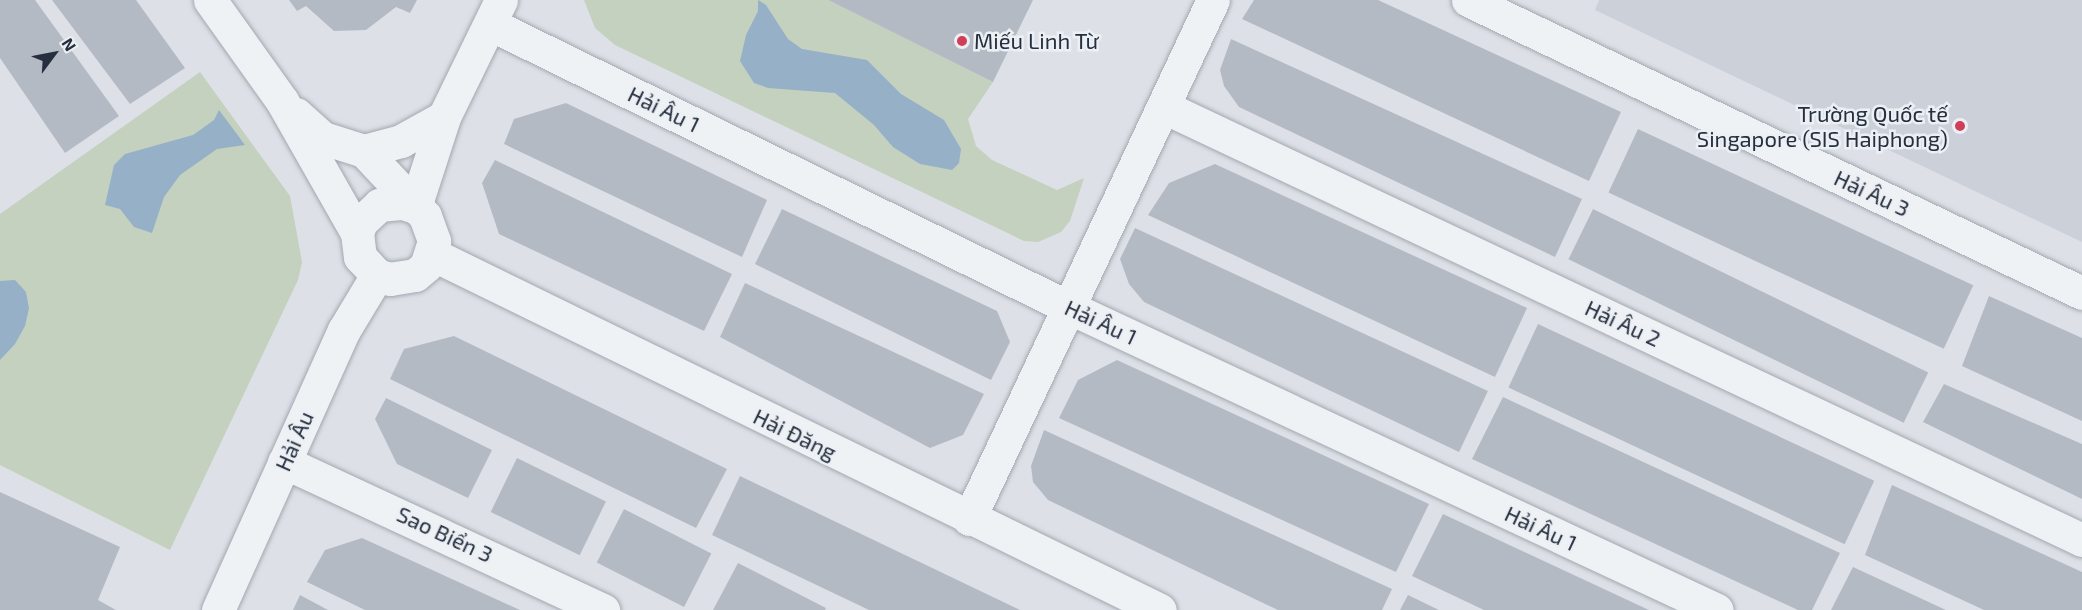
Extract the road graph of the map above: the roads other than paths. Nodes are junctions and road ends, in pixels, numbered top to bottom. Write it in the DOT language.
graph roads {
  1 [pos="210,0"];
  2 [pos="1213,0"];
  3 [pos="1468,0"];
  4 [pos="495,12"];
  5 [pos="282,101"];
  6 [pos="1164,107"];
  7 [pos="444,117"];
  8 [pos="364,151"];
  9 [pos="415,207"];
  10 [pos="357,233"];
  11 [pos="432,254"];
  12 [pos="377,275"];
  13 [pos="2082,293"];
  14 [pos="1066,306"];
  15 [pos="285,462"];
  16 [pos="969,519"];
  17 [pos="2082,540"];
  18 [pos="218,610"];
  19 [pos="603,610"];
  20 [pos="1160,610"];
  21 [pos="1717,610"];
  1 -- 5 [label="lane"];
  2 -- 6 [label="lane"];
  3 -- 13 [label="lane, Hải Âu 3"];
  4 -- 7 [label="lane"];
  4 -- 14 [label="lane, Hải Âu 1"];
  5 -- 8 [label="lane"];
  5 -- 10 [label="lane"];
  6 -- 14 [label="lane"];
  6 -- 17 [label="lane, Hải Âu 2"];
  7 -- 8 [label="lane"];
  7 -- 9 [label="lane"];
  8 -- 9 [label="lane"];
  9 -- 10 [label="lane"];
  9 -- 11 [label="lane"];
  10 -- 12 [label="lane"];
  11 -- 12 [label="lane"];
  11 -- 16 [label="lane, Hải Đăng"];
  12 -- 15 [label="lane, Hải Âu"];
  14 -- 16 [label="lane"];
  14 -- 21 [label="lane, Hải Âu 1"];
  15 -- 18 [label="lane, Hải Âu"];
  15 -- 19 [label="lane, Sao Biển 3"];
  16 -- 20 [label="lane, Hải Đăng"];
}
